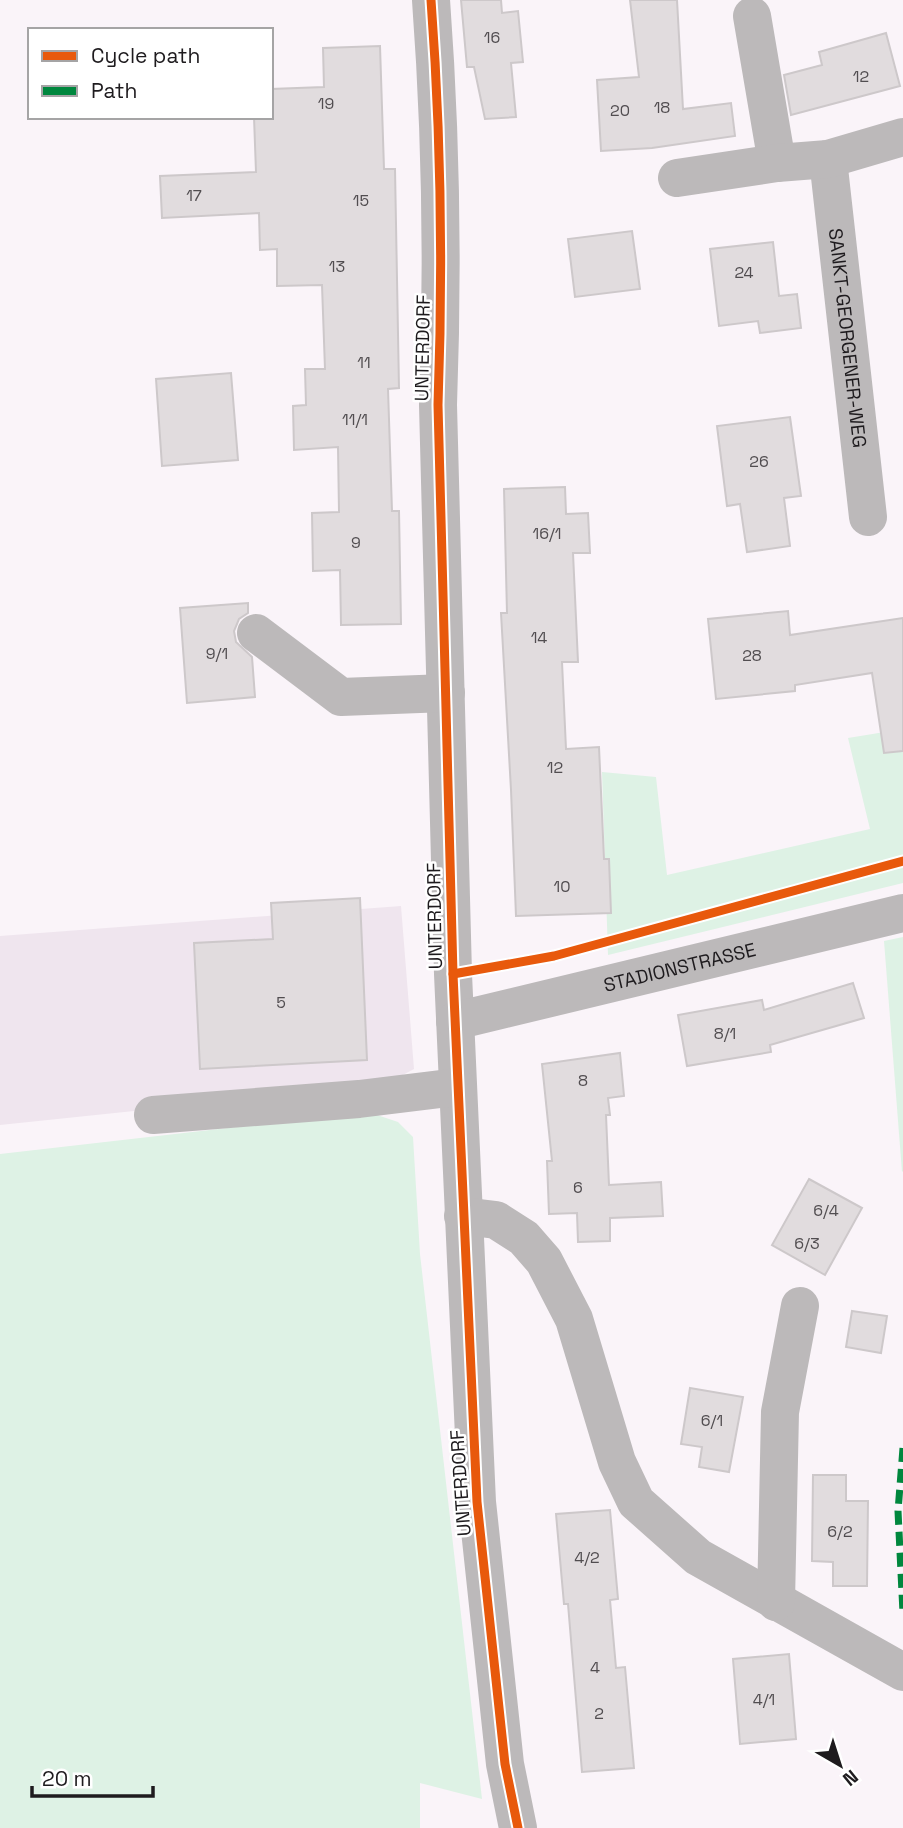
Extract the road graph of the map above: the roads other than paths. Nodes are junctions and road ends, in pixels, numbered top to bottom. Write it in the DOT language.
graph roads {
  1 [pos="430,0"];
  2 [pos="752,16"];
  3 [pos="903,137"];
  4 [pos="828,159"];
  5 [pos="777,163"];
  6 [pos="677,178"];
  7 [pos="868,517"];
  8 [pos="256,633"];
  9 [pos="446,693"];
  10 [pos="903,913"];
  11 [pos="455,1021"];
  12 [pos="457,1087"];
  13 [pos="153,1115"];
  14 [pos="463,1216"];
  15 [pos="800,1306"];
  16 [pos="776,1602"];
  17 [pos="903,1672"];
  18 [pos="518,1828"];
  1 -- 9 [label="street, UNTERDORF"];
  2 -- 5 [label="street"];
  3 -- 4 [label="street"];
  4 -- 5 [label="street"];
  4 -- 7 [label="street, SANKT-GEORGENER-WEG"];
  5 -- 6 [label="street"];
  8 -- 9 [label="street"];
  9 -- 11 [label="street, UNTERDORF"];
  10 -- 11 [label="street, STADIONSTRASSE"];
  11 -- 12 [label="street, UNTERDORF"];
  12 -- 13 [label="street"];
  12 -- 14 [label="street, UNTERDORF"];
  14 -- 16 [label="street"];
  14 -- 18 [label="street, UNTERDORF"];
  15 -- 16 [label="street"];
  16 -- 17 [label="street"];
}
